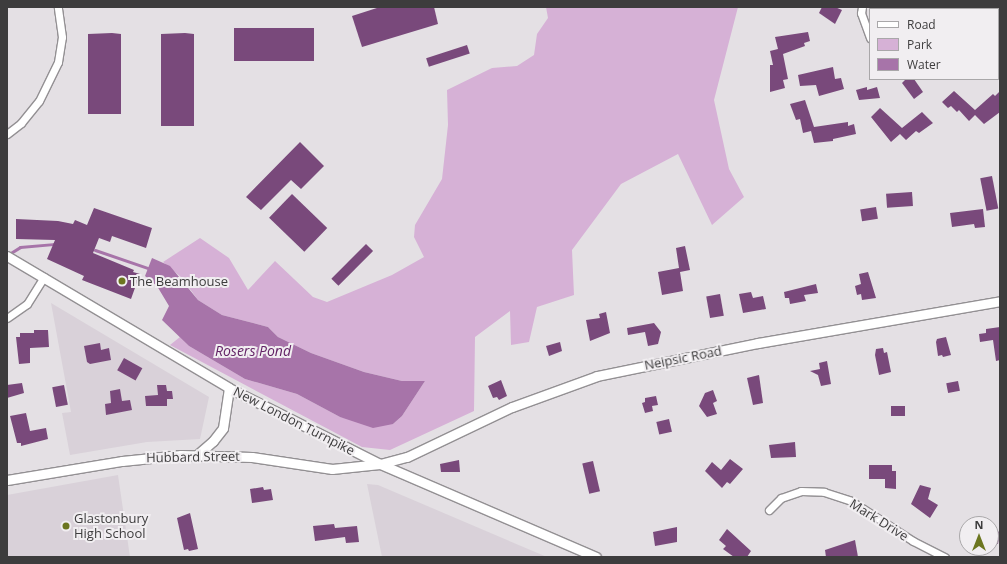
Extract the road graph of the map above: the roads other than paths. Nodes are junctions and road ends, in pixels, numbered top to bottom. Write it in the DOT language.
graph roads {
  1 [pos="58,7"];
  2 [pos="862,7"];
  3 [pos="869,35"];
  4 [pos="7,134"];
  5 [pos="10,258"];
  6 [pos="44,277"];
  7 [pos="1000,301"];
  8 [pos="7,318"];
  9 [pos="229,388"];
  10 [pos="197,455"];
  11 [pos="380,464"];
  12 [pos="7,480"];
  13 [pos="769,510"];
  14 [pos="596,557"];
  15 [pos="945,557"];
  1 -- 4 [label="street"];
  2 -- 3 [label="street"];
  5 -- 6 [label="street, New London Turnpike"];
  6 -- 8 [label="street"];
  6 -- 9 [label="street, New London Turnpike"];
  7 -- 11 [label="street, Neipsic Road"];
  9 -- 10 [label="street"];
  9 -- 11 [label="street, New London Turnpike"];
  10 -- 11 [label="street, Hubbard Street"];
  10 -- 12 [label="street, Hubbard Street"];
  11 -- 14 [label="street, New London Turnpike"];
  13 -- 15 [label="street, Mark Drive"];
}
